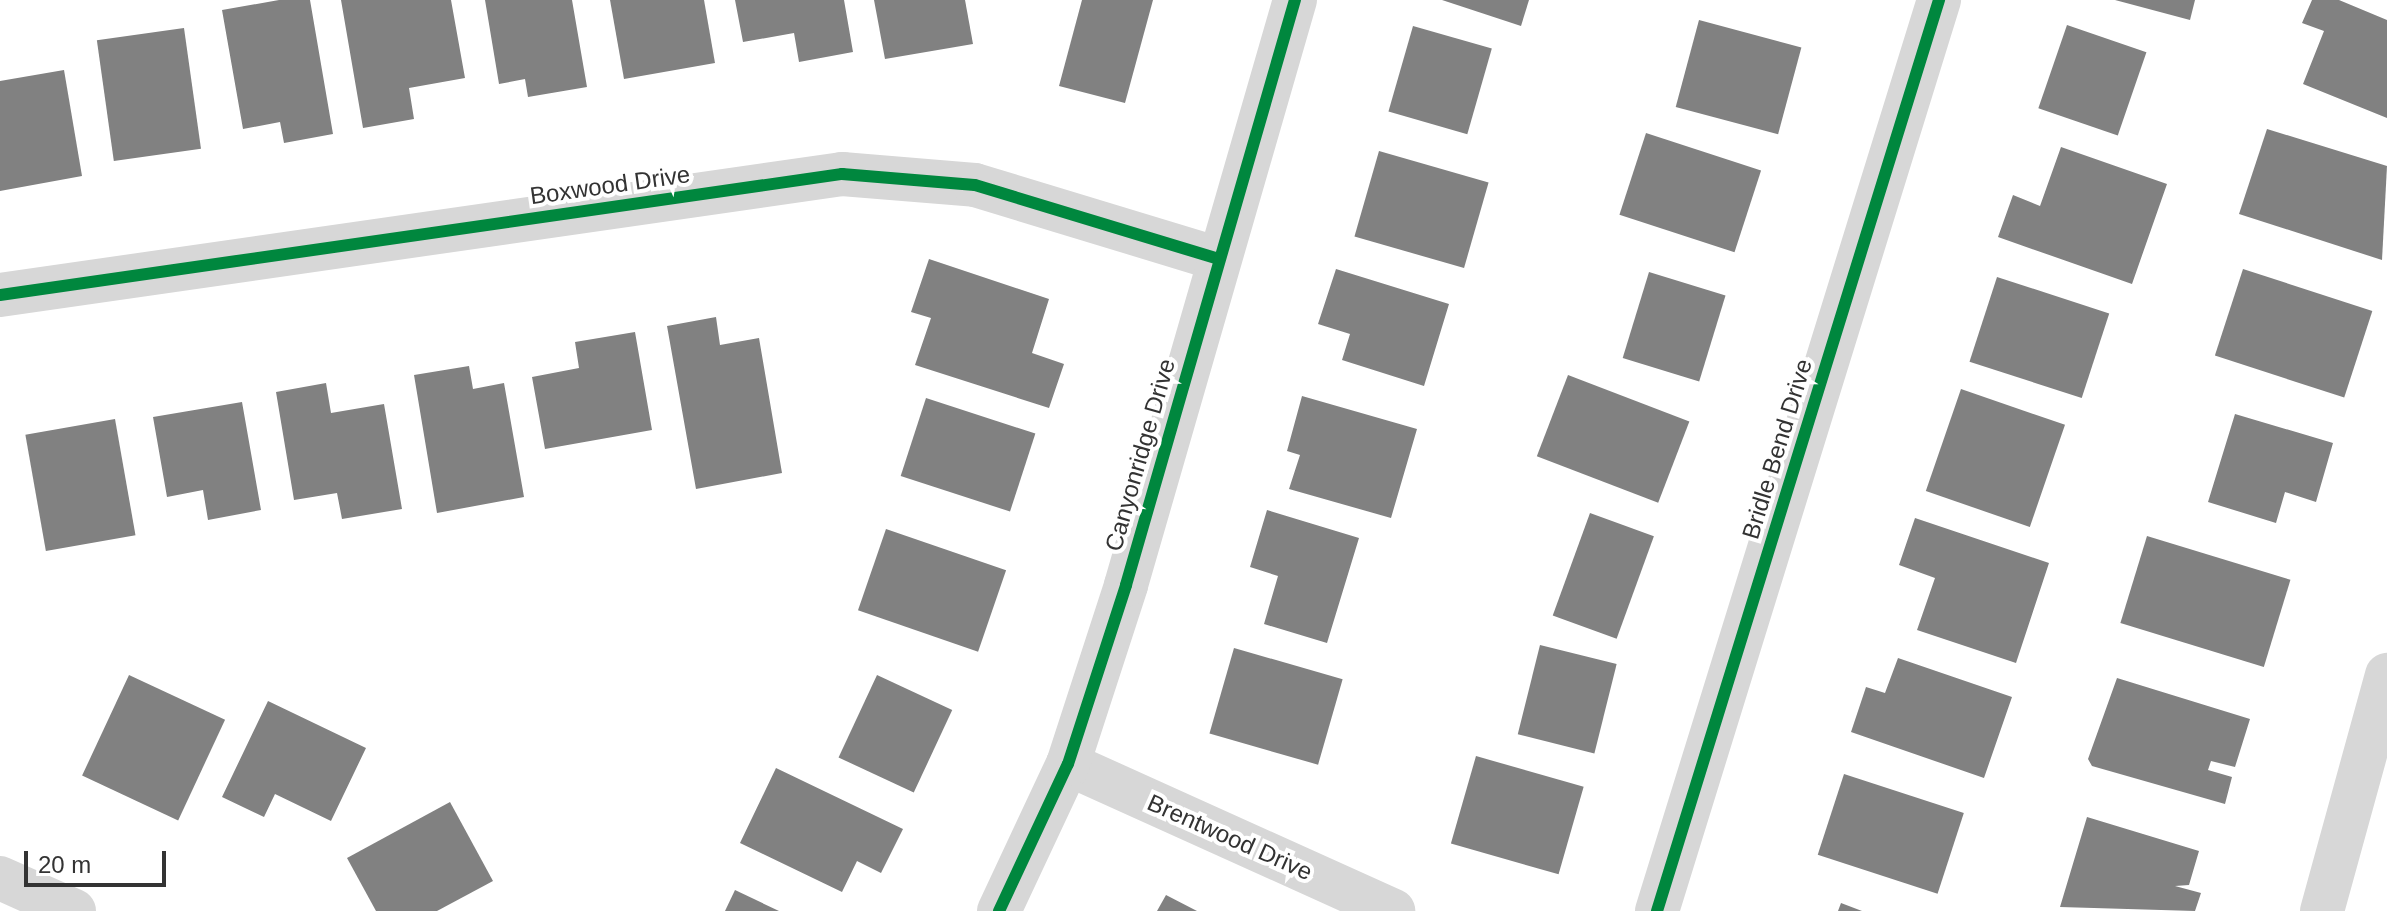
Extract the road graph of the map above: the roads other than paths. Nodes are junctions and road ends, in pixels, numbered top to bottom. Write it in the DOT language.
graph roads {
  1 [pos="1295,0"];
  2 [pos="1939,0"];
  3 [pos="1218,259"];
  4 [pos="0,295"];
  5 [pos="2387,675"];
  6 [pos="1068,764"];
  7 [pos="0,878"];
  8 [pos="74,911"];
  9 [pos="999,911"];
  10 [pos="1393,911"];
  11 [pos="1657,911"];
  12 [pos="2322,911"];
  1 -- 3 [label="street, Canyonridge Drive"];
  2 -- 11 [label="street, Bridle Bend Drive"];
  3 -- 4 [label="street, Boxwood Drive"];
  3 -- 6 [label="street, Canyonridge Drive"];
  5 -- 12 [label="street"];
  6 -- 9 [label="street, Canyonridge Drive"];
  6 -- 10 [label="street, Brentwood Drive"];
  7 -- 8 [label="street"];
}
